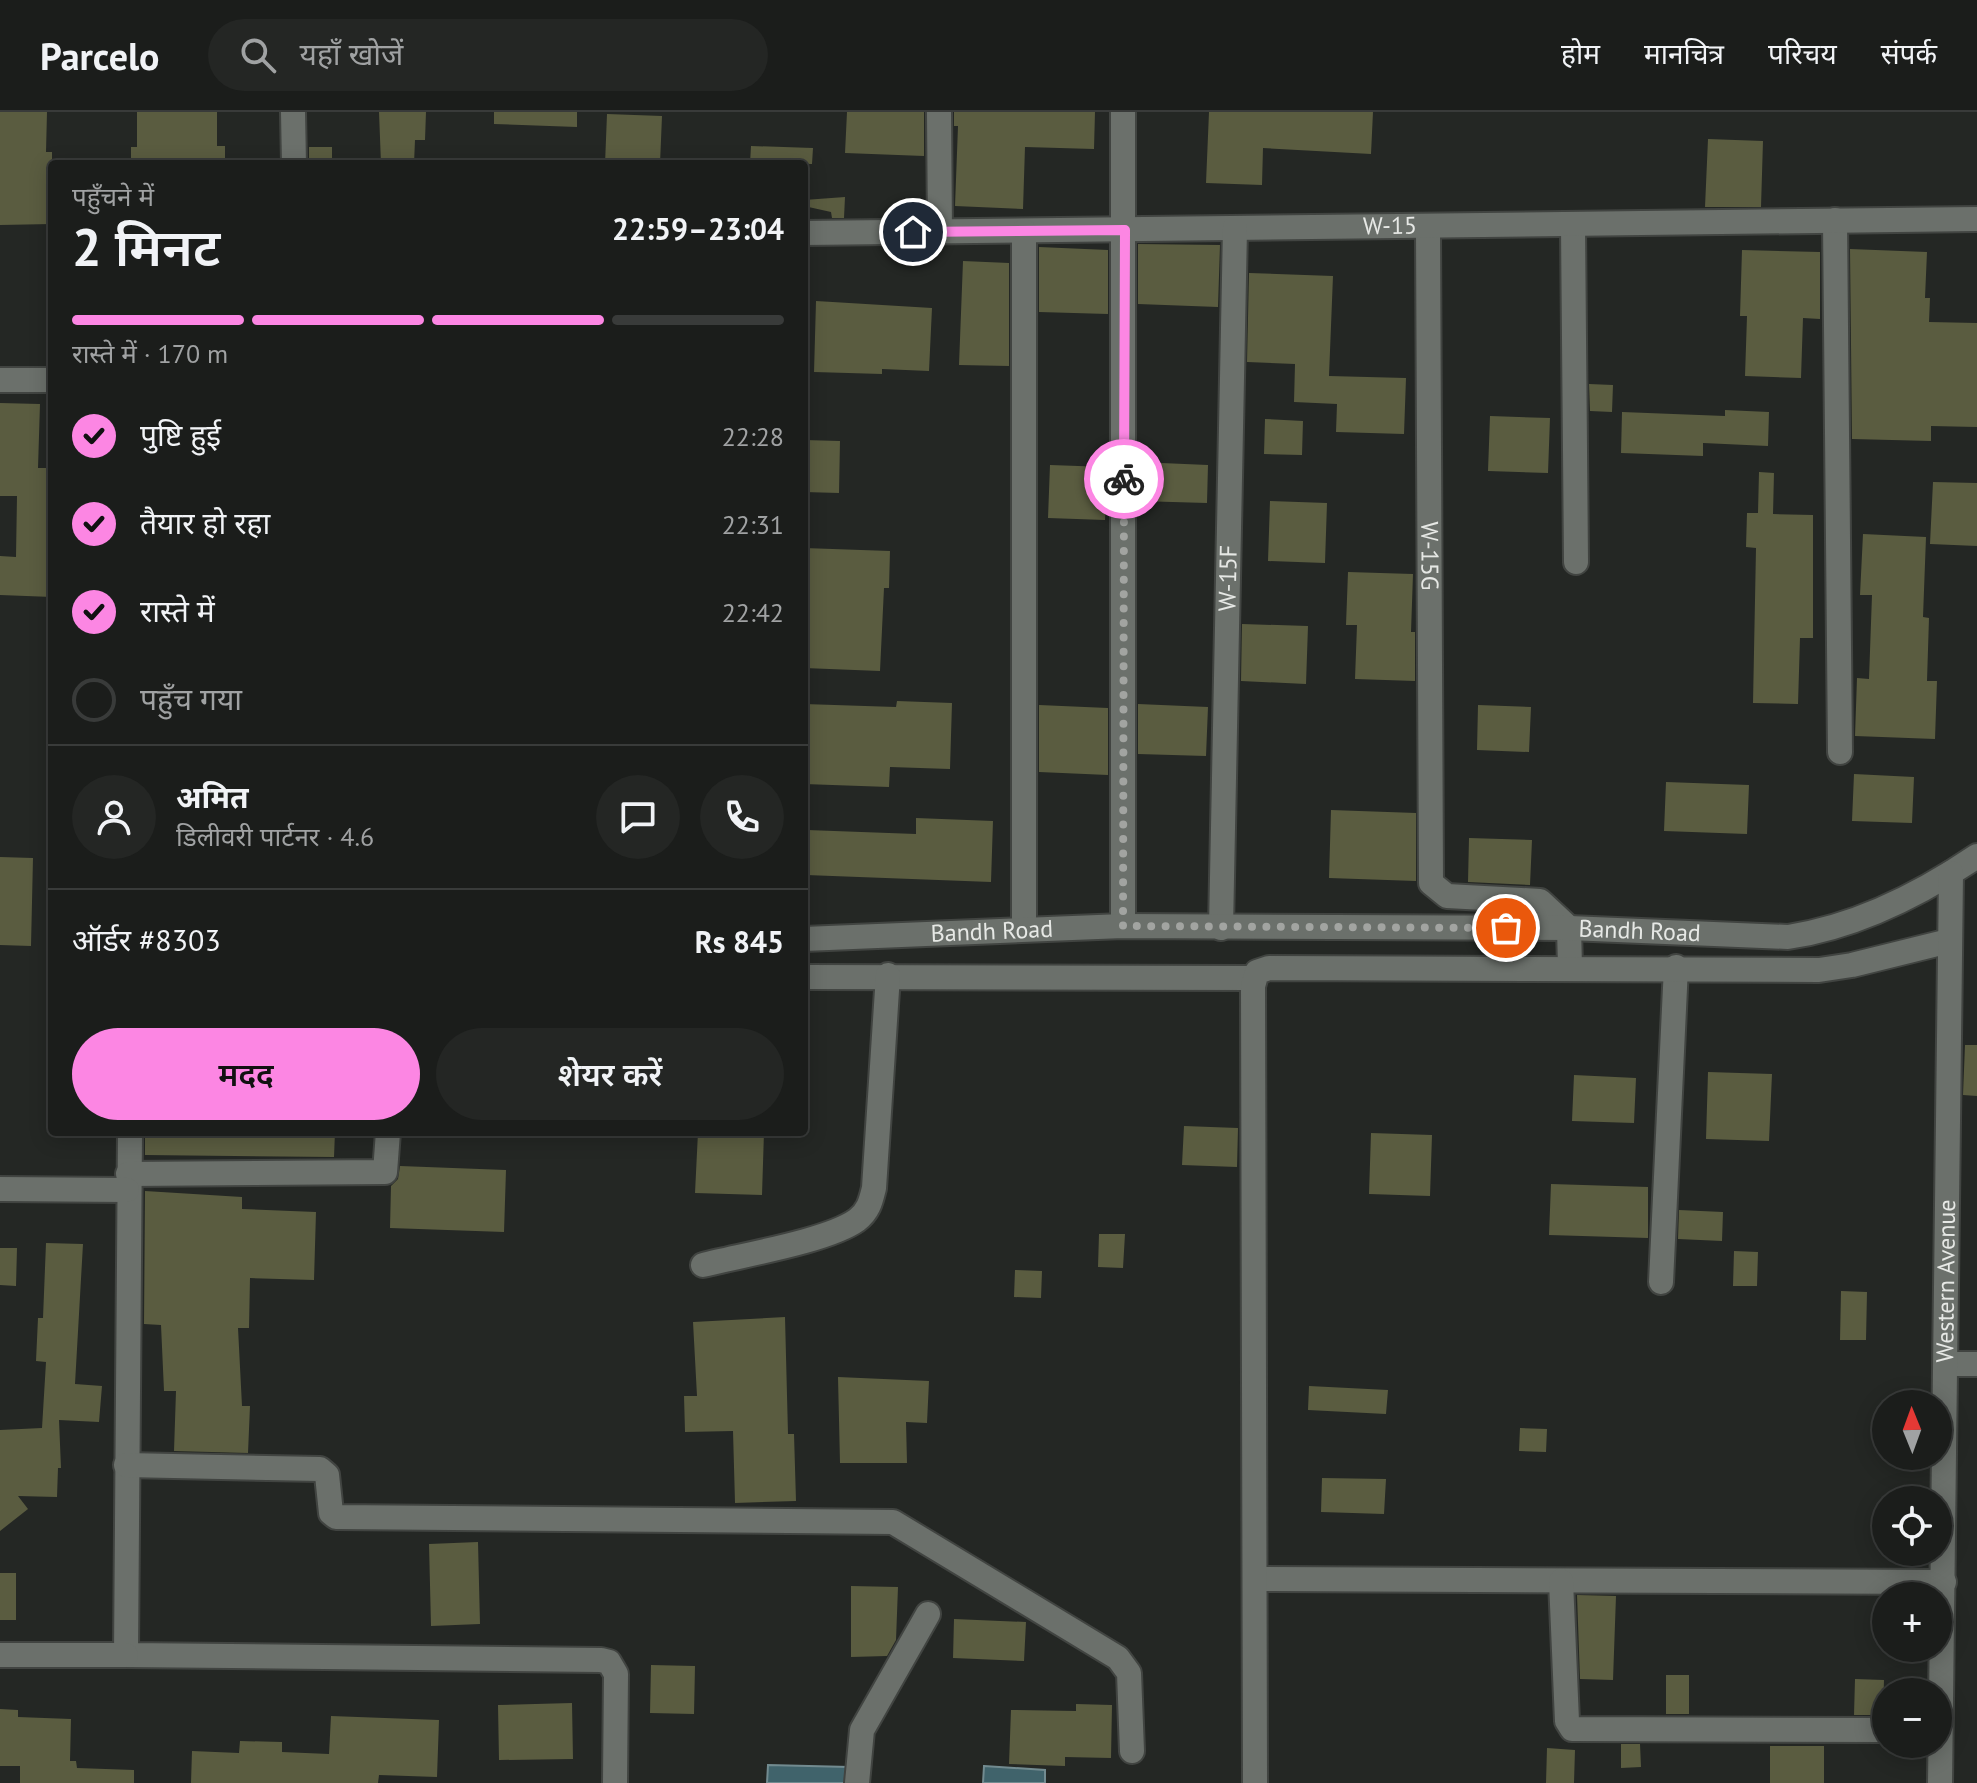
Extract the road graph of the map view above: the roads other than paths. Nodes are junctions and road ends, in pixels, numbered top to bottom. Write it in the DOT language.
graph roads {
  1 [pos="293,112"];
  2 [pos="939,112"];
  3 [pos="1123,112"];
  4 [pos="294,160"];
  5 [pos="1977,219"];
  6 [pos="1835,220"];
  7 [pos="1573,226"];
  8 [pos="1235,228"];
  9 [pos="1428,228"];
  10 [pos="1125,230"];
  11 [pos="940,231"];
  12 [pos="1024,231"];
  13 [pos="808,233"];
  14 [pos="0,380"];
  15 [pos="48,380"];
  16 [pos="1576,562"];
  17 [pos="1840,752"];
  18 [pos="1977,856"];
  19 [pos="1951,873"];
  20 [pos="1123,926"];
  21 [pos="1221,928"];
  22 [pos="1569,928"];
  23 [pos="1024,929"];
  24 [pos="808,939"];
  25 [pos="1949,941"];
  26 [pos="1570,967"];
  27 [pos="1676,967"];
  28 [pos="888,975"];
  29 [pos="808,977"];
  30 [pos="1254,978"];
  31 [pos="130,1136"];
  32 [pos="388,1136"];
  33 [pos="127,1182"];
  34 [pos="0,1189"];
  35 [pos="703,1265"];
  36 [pos="1661,1282"];
  37 [pos="1946,1364"];
  38 [pos="1977,1364"];
  39 [pos="126,1465"];
  40 [pos="1256,1579"];
  41 [pos="1561,1581"];
  42 [pos="1944,1582"];
  43 [pos="928,1614"];
  44 [pos="0,1655"];
  45 [pos="126,1655"];
  46 [pos="1872,1730"];
  47 [pos="1132,1751"];
  48 [pos="1940,1758"];
  49 [pos="615,1783"];
  50 [pos="857,1783"];
  51 [pos="1255,1783"];
  52 [pos="1940,1783"];
  1 -- 4 [label="street"];
  2 -- 11 [label="street"];
  3 -- 10 [label="street"];
  5 -- 6 [label="street, W-15"];
  6 -- 7 [label="street, W-15"];
  6 -- 17 [label="street"];
  7 -- 9 [label="street, W-15"];
  7 -- 16 [label="street"];
  8 -- 9 [label="street, W-15"];
  8 -- 10 [label="street, W-15"];
  8 -- 21 [label="street, W-15F"];
  9 -- 22 [label="street, W-15G"];
  10 -- 12 [label="street, W-15"];
  10 -- 20 [label="street"];
  11 -- 12 [label="street, W-15"];
  11 -- 13 [label="street, W-15"];
  12 -- 23 [label="street"];
  14 -- 15 [label="street"];
  18 -- 19 [label="street, Bandh Road"];
  19 -- 22 [label="street, Bandh Road"];
  19 -- 25 [label="street, Western Avenue"];
  20 -- 21 [label="street, Bandh Road"];
  20 -- 23 [label="street, Bandh Road"];
  21 -- 22 [label="street, Bandh Road"];
  22 -- 26 [label="street"];
  23 -- 24 [label="street, Bandh Road"];
  25 -- 27 [label="street"];
  25 -- 37 [label="street, Western Avenue"];
  26 -- 27 [label="street"];
  26 -- 30 [label="street"];
  27 -- 36 [label="street"];
  28 -- 29 [label="street"];
  28 -- 30 [label="street"];
  28 -- 35 [label="street"];
  30 -- 40 [label="street"];
  31 -- 33 [label="street"];
  32 -- 33 [label="street"];
  33 -- 34 [label="street"];
  33 -- 39 [label="street"];
  37 -- 38 [label="street"];
  37 -- 42 [label="street, Western Avenue"];
  39 -- 45 [label="street"];
  39 -- 47 [label="street"];
  40 -- 41 [label="street"];
  40 -- 51 [label="street"];
  41 -- 42 [label="street"];
  41 -- 46 [label="street"];
  43 -- 50 [label="street"];
  44 -- 45 [label="street"];
  45 -- 49 [label="street"];
  48 -- 52 [label="street, Western Avenue"];
}
